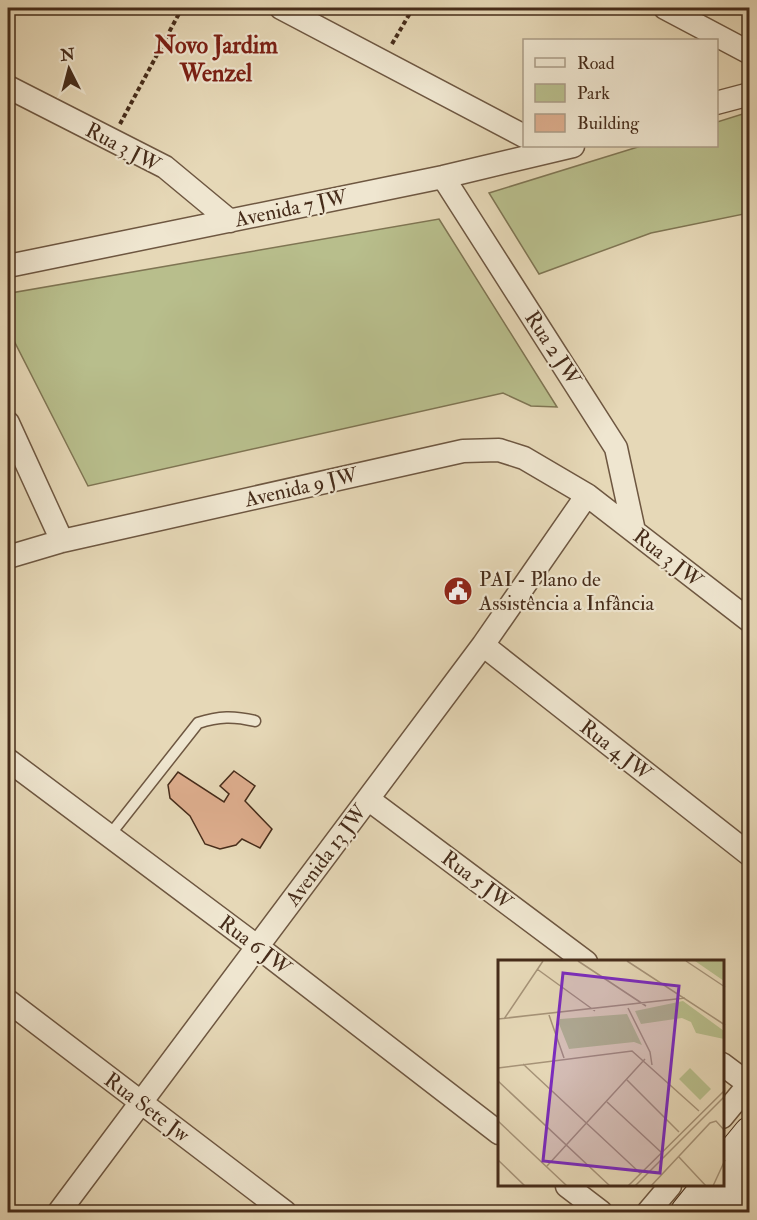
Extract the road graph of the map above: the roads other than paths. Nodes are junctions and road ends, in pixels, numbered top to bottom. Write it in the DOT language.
graph roads {
  1 [pos="281,8"];
  2 [pos="665,8"];
  3 [pos="750,52"];
  4 [pos="8,87"];
  5 [pos="750,94"];
  6 [pos="718,104"];
  7 [pos="523,135"];
  8 [pos="556,147"];
  9 [pos="443,177"];
  10 [pos="230,221"];
  11 [pos="8,266"];
  12 [pos="8,423"];
  13 [pos="587,495"];
  14 [pos="634,531"];
  15 [pos="62,541"];
  16 [pos="8,557"];
  17 [pos="750,621"];
  18 [pos="483,645"];
  19 [pos="255,721"];
  20 [pos="8,760"];
  21 [pos="368,799"];
  22 [pos="109,836"];
  23 [pos="750,855"];
  24 [pos="258,946"];
  25 [pos="583,960"];
  26 [pos="8,1001"];
  27 [pos="724,1065"];
  28 [pos="749,1084"];
  29 [pos="141,1103"];
  30 [pos="724,1117"];
  31 [pos="498,1132"];
  32 [pos="750,1133"];
  33 [pos="724,1166"];
  34 [pos="750,1175"];
  35 [pos="570,1187"];
  36 [pos="667,1187"];
  37 [pos="706,1187"];
  38 [pos="59,1212"];
  39 [pos="285,1212"];
  40 [pos="602,1212"];
  41 [pos="648,1212"];
  42 [pos="687,1212"];
  43 [pos="721,1212"];
  1 -- 7 [label="street"];
  2 -- 3 [label="street"];
  4 -- 10 [label="street, Rua 3 JW"];
  5 -- 6 [label="street"];
  8 -- 9 [label="street, Avenida 7 JW"];
  9 -- 10 [label="street, Avenida 7 JW"];
  9 -- 14 [label="street, Rua 2 JW"];
  10 -- 11 [label="street, Avenida 7 JW"];
  12 -- 15 [label="street"];
  13 -- 14 [label="street, Rua 3 JW"];
  13 -- 15 [label="street, Avenida 9 JW"];
  13 -- 18 [label="street, Avenida 13 JW"];
  14 -- 17 [label="street, Rua 3 JW"];
  15 -- 16 [label="street, Avenida 9 JW"];
  18 -- 21 [label="street, Avenida 13 JW"];
  18 -- 23 [label="street, Rua 4 JW"];
  19 -- 22 [label="lane"];
  20 -- 22 [label="street, Rua 6 JW"];
  21 -- 24 [label="street, Avenida 13 JW"];
  21 -- 25 [label="street, Rua 5 JW"];
  22 -- 24 [label="street, Rua 6 JW"];
  24 -- 29 [label="street, Avenida 13 JW"];
  24 -- 31 [label="street, Rua 6 JW"];
  26 -- 29 [label="street, Rua Sete Jw"];
  27 -- 28 [label="street"];
  28 -- 30 [label="street"];
  29 -- 38 [label="street, Avenida 13 JW"];
  29 -- 39 [label="street, Rua Sete Jw"];
  32 -- 33 [label="main road"];
  34 -- 43 [label="main road"];
  35 -- 40 [label="street"];
  36 -- 41 [label="street"];
  37 -- 42 [label="main road"];
}
